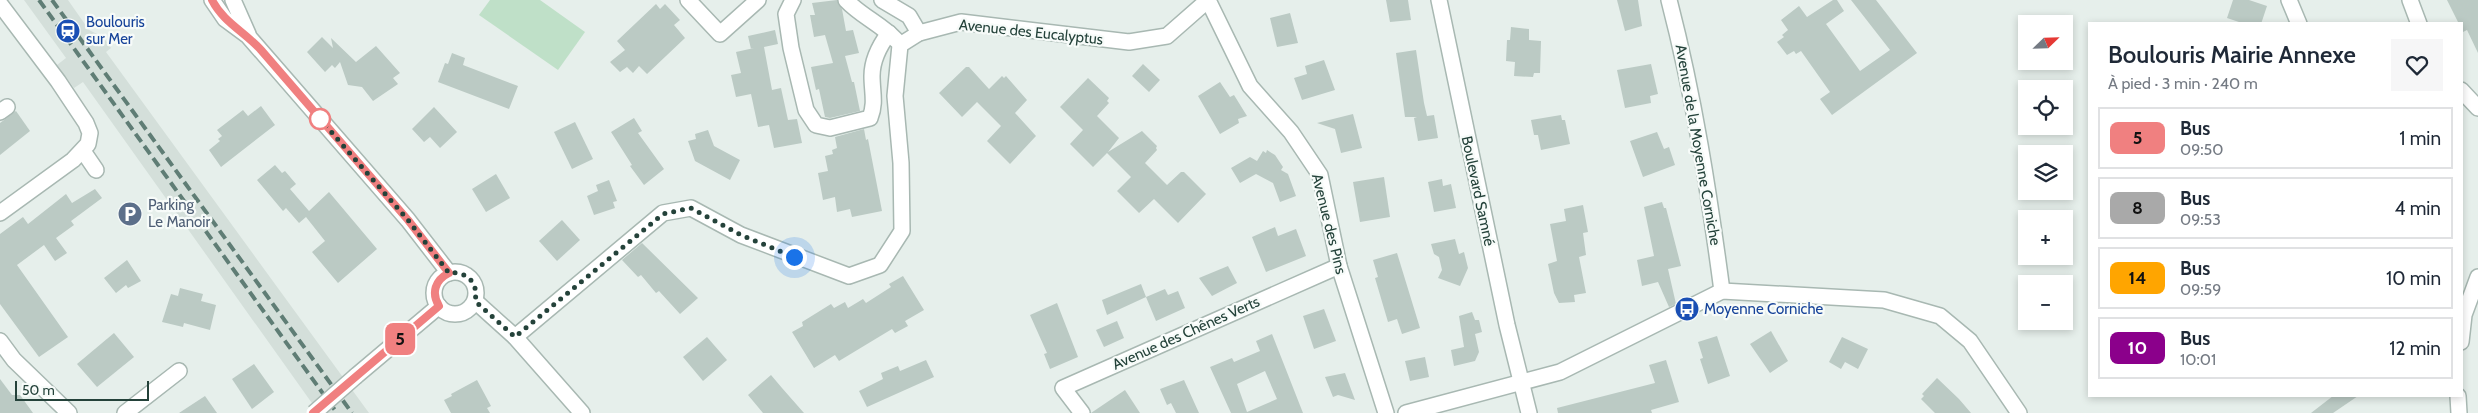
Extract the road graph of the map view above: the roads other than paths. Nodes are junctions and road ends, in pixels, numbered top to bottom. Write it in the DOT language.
graph roads {
  1 [pos="212,0"];
  2 [pos="233,0"];
  3 [pos="688,0"];
  4 [pos="758,0"];
  5 [pos="793,0"];
  6 [pos="846,0"];
  7 [pos="882,0"];
  8 [pos="1208,0"];
  9 [pos="1439,0"];
  10 [pos="1669,0"];
  11 [pos="2288,0"];
  12 [pos="2410,0"];
  13 [pos="0,4"];
  14 [pos="2298,22"];
  15 [pos="2418,22"];
  16 [pos="889,33"];
  17 [pos="919,33"];
  18 [pos="248,36"];
  19 [pos="900,45"];
  20 [pos="2463,92"];
  21 [pos="2478,108"];
  22 [pos="83,151"];
  23 [pos="96,170"];
  24 [pos="0,213"];
  25 [pos="1339,266"];
  26 [pos="449,273"];
  27 [pos="2478,277"];
  28 [pos="1722,291"];
  29 [pos="475,301"];
  30 [pos="439,306"];
  31 [pos="2463,314"];
  32 [pos="515,337"];
  33 [pos="0,341"];
  34 [pos="179,371"];
  35 [pos="1522,381"];
  36 [pos="2458,397"];
  37 [pos="69,413"];
  38 [pos="124,413"];
  39 [pos="314,413"];
  40 [pos="582,413"];
  41 [pos="1082,413"];
  42 [pos="1386,413"];
  43 [pos="1406,413"];
  44 [pos="1529,413"];
  45 [pos="2019,413"];
  46 [pos="2459,413"];
  1 -- 18 [label="street"];
  2 -- 18 [label="street"];
  3 -- 4 [label="street"];
  5 -- 16 [label="street"];
  6 -- 16 [label="street"];
  7 -- 17 [label="street"];
  8 -- 17 [label="street, Avenue des Eucalyptus"];
  8 -- 25 [label="street, Avenue des Pins"];
  9 -- 35 [label="street, Boulevard Samné"];
  10 -- 28 [label="street, Avenue de la Moyenne Corniche"];
  11 -- 14 [label="street"];
  12 -- 15 [label="street"];
  13 -- 22 [label="street"];
  16 -- 19 [label="street"];
  17 -- 19 [label="street, Avenue des Eucalyptus"];
  18 -- 26 [label="street"];
  19 -- 32 [label="street"];
  20 -- 21 [label="street"];
  22 -- 23 [label="street"];
  22 -- 24 [label="street"];
  25 -- 41 [label="street, Avenue des Chênes Verts"];
  25 -- 42 [label="street, Avenue des Pins"];
  26 -- 29 [label="street"];
  26 -- 30 [label="street"];
  27 -- 31 [label="street"];
  28 -- 35 [label="street"];
  28 -- 45 [label="street"];
  29 -- 30 [label="street"];
  29 -- 32 [label="street"];
  30 -- 39 [label="street, bridge"];
  32 -- 40 [label="street"];
  33 -- 37 [label="street"];
  34 -- 38 [label="street"];
  35 -- 43 [label="street"];
  35 -- 44 [label="street, Boulevard Samné"];
  36 -- 46 [label="street"];
}
